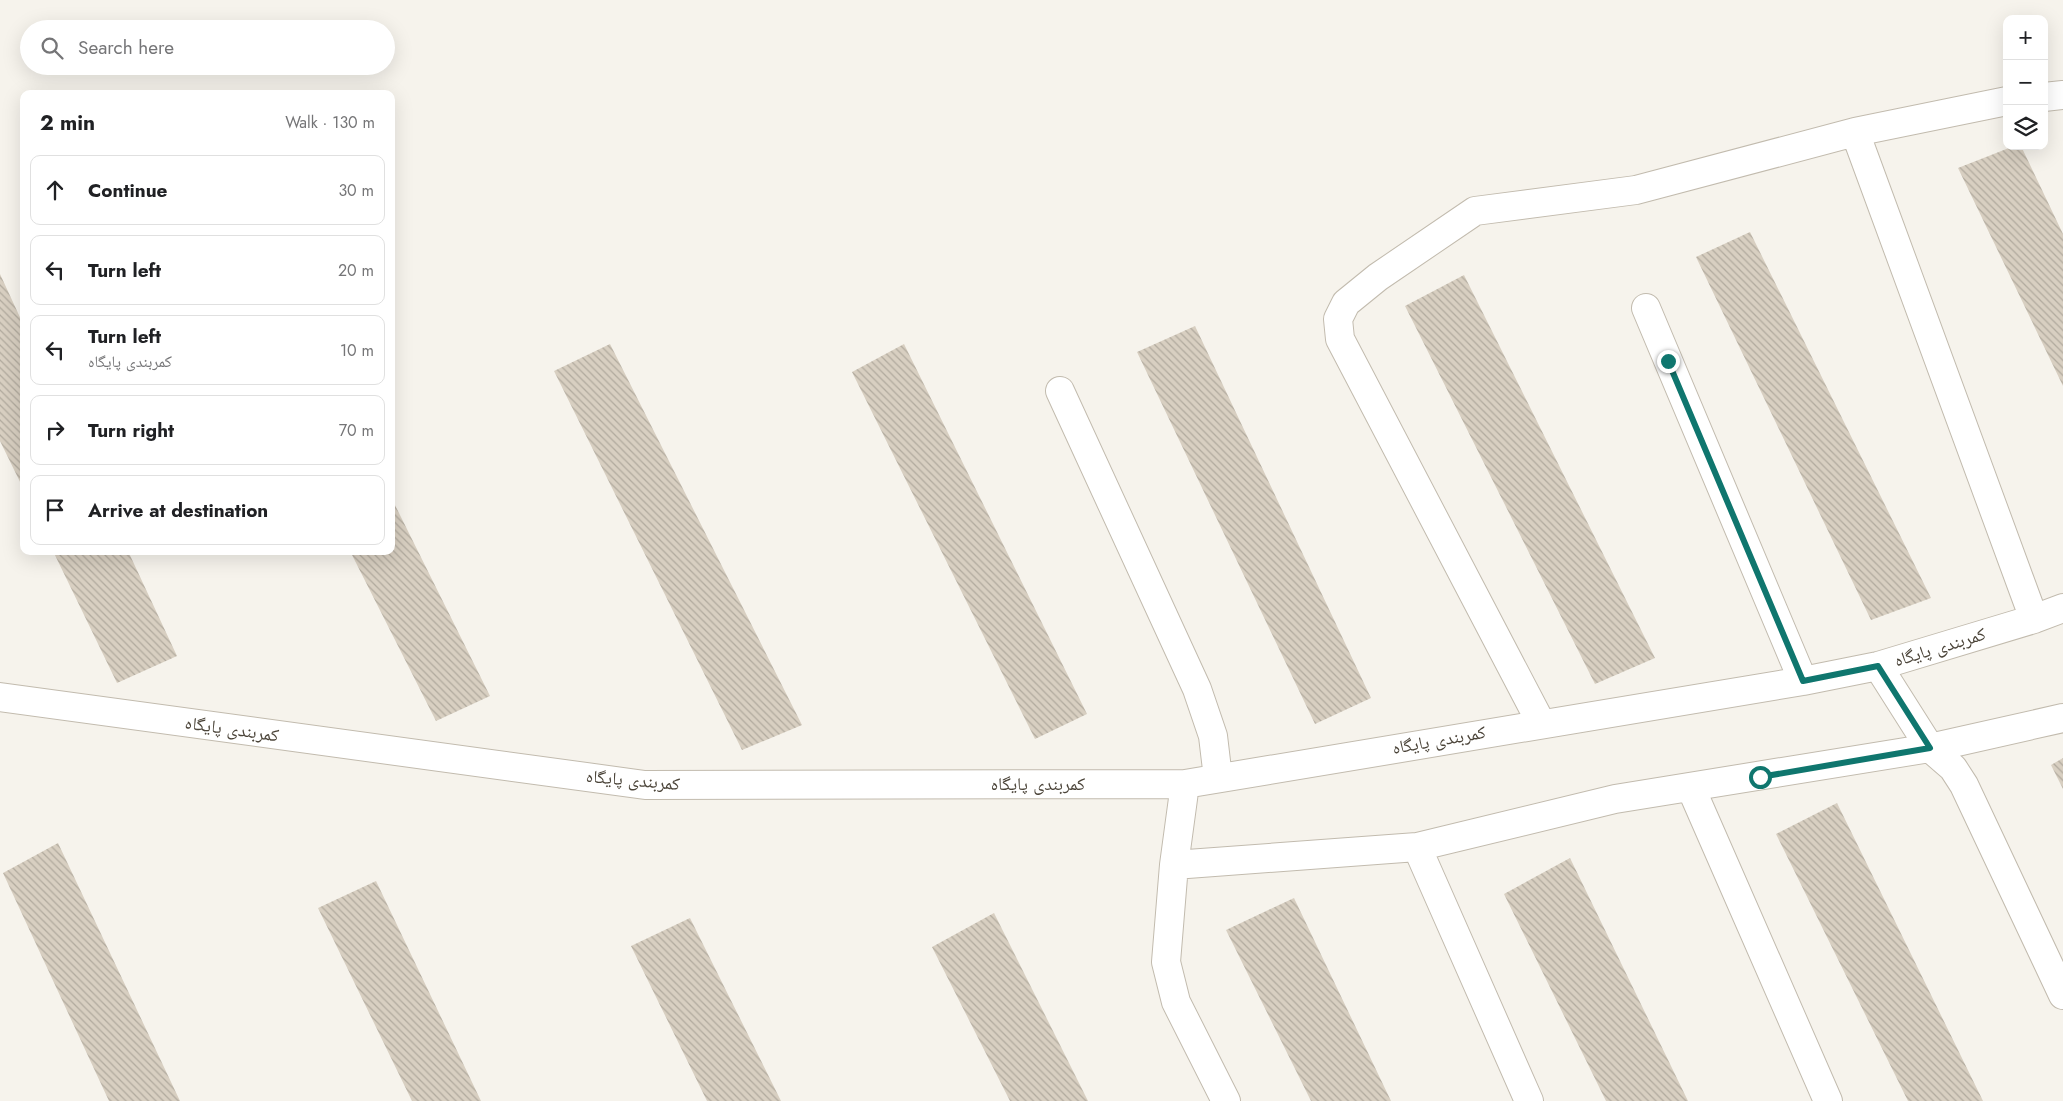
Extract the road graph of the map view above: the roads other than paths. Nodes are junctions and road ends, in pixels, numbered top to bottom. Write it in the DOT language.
graph roads {
  1 [pos="2063,95"];
  2 [pos="2048,97"];
  3 [pos="2003,102"];
  4 [pos="1855,132"];
  5 [pos="1646,308"];
  6 [pos="1060,391"];
  7 [pos="2063,608"];
  8 [pos="2034,619"];
  9 [pos="1878,666"];
  10 [pos="1803,681"];
  11 [pos="0,697"];
  12 [pos="2063,718"];
  13 [pos="1541,723"];
  14 [pos="1930,748"];
  15 [pos="1218,778"];
  16 [pos="1185,784"];
  17 [pos="1692,788"];
  18 [pos="1416,847"];
  19 [pos="1174,866"];
  20 [pos="2063,995"];
  21 [pos="1226,1101"];
  22 [pos="1528,1101"];
  23 [pos="1828,1101"];
  1 -- 2 [label="street"];
  3 -- 4 [label="street"];
  4 -- 8 [label="street"];
  4 -- 13 [label="street"];
  5 -- 10 [label="street"];
  6 -- 15 [label="street"];
  7 -- 8 [label="street, کمربندی پایگاه"];
  8 -- 9 [label="street, کمربندی پایگاه"];
  9 -- 10 [label="street, کمربندی پایگاه"];
  9 -- 14 [label="street"];
  10 -- 13 [label="street, کمربندی پایگاه"];
  11 -- 16 [label="street, کمربندی پایگاه"];
  12 -- 14 [label="street"];
  13 -- 15 [label="street, کمربندی پایگاه"];
  14 -- 17 [label="street"];
  14 -- 20 [label="street"];
  15 -- 16 [label="street, کمربندی پایگاه"];
  16 -- 19 [label="street"];
  17 -- 18 [label="street"];
  17 -- 23 [label="street"];
  18 -- 19 [label="street"];
  18 -- 22 [label="street"];
  19 -- 21 [label="street"];
}
